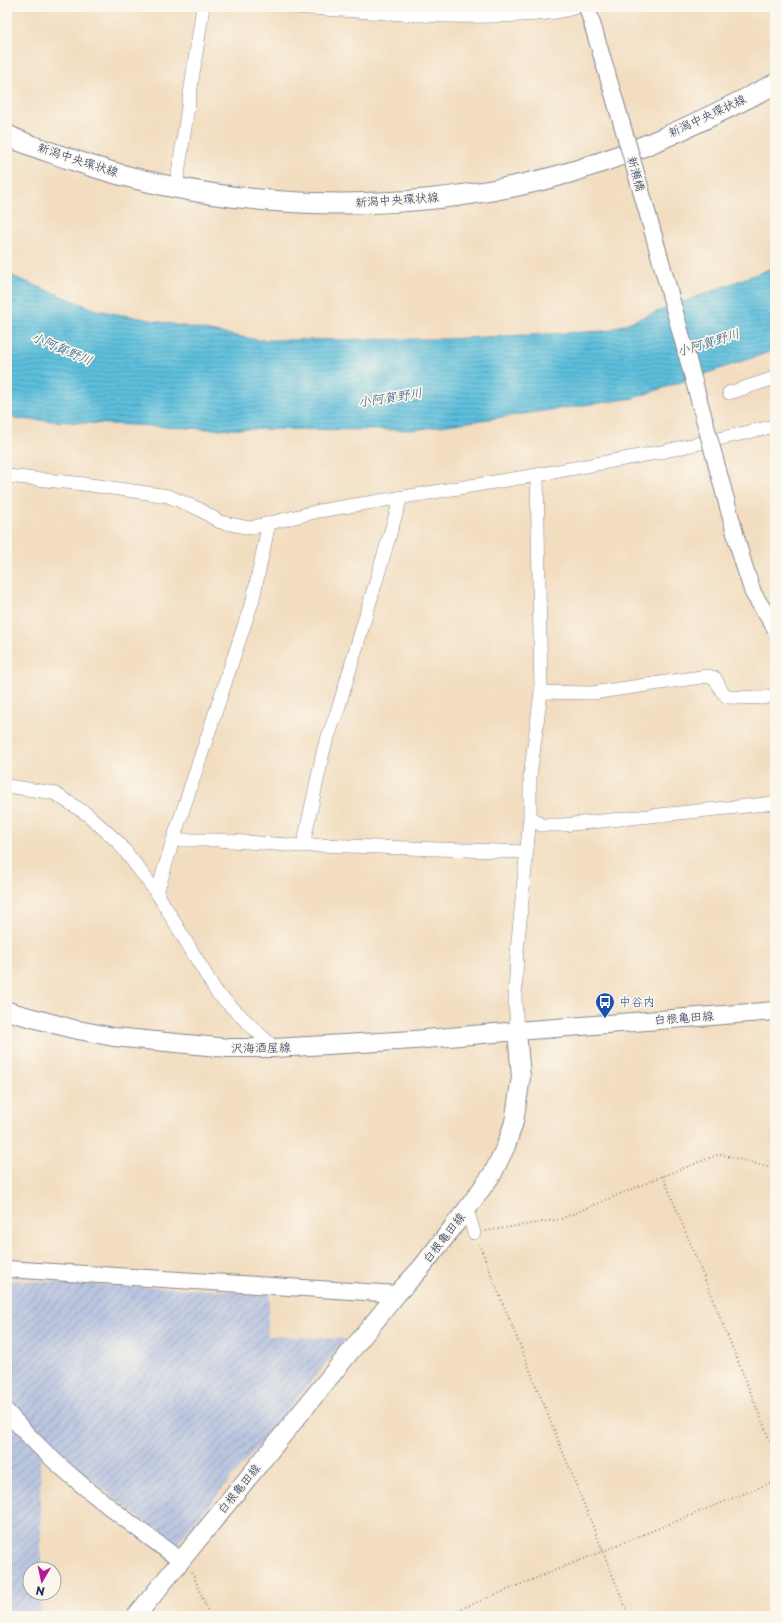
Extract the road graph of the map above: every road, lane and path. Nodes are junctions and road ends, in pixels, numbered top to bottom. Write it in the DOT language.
graph roads {
  1 [pos="202,7"];
  2 [pos="294,7"];
  3 [pos="577,7"];
  4 [pos="587,7"];
  5 [pos="775,84"];
  6 [pos="7,135"];
  7 [pos="176,187"];
  8 [pos="775,378"];
  9 [pos="729,393"];
  10 [pos="775,426"];
  11 [pos="537,475"];
  12 [pos="7,476"];
  13 [pos="401,497"];
  14 [pos="269,522"];
  15 [pos="775,628"];
  16 [pos="541,692"];
  17 [pos="775,695"];
  18 [pos="7,786"];
  19 [pos="775,803"];
  20 [pos="530,817"];
  21 [pos="172,840"];
  22 [pos="303,846"];
  23 [pos="526,852"];
  24 [pos="157,893"];
  25 [pos="7,1011"];
  26 [pos="775,1011"];
  27 [pos="517,1031"];
  28 [pos="274,1048"];
  29 [pos="775,1169"];
  30 [pos="663,1176"];
  31 [pos="467,1209"];
  32 [pos="474,1233"];
  33 [pos="7,1269"];
  34 [pos="397,1294"];
  35 [pos="7,1412"];
  36 [pos="775,1453"];
  37 [pos="775,1481"];
  38 [pos="603,1551"];
  39 [pos="181,1561"];
  40 [pos="136,1616"];
  41 [pos="210,1616"];
  42 [pos="443,1616"];
  43 [pos="629,1616"];
  1 -- 7 [label="street"];
  2 -- 3 [label="street"];
  4 -- 15 [label="street, 新瀬橋, bridge"];
  5 -- 7 [label="main road, 新潟中央環状線"];
  6 -- 7 [label="main road, 新潟中央環状線"];
  8 -- 9 [label="street"];
  10 -- 11 [label="street"];
  11 -- 13 [label="street"];
  11 -- 16 [label="street"];
  12 -- 14 [label="street"];
  13 -- 14 [label="street"];
  13 -- 22 [label="street"];
  14 -- 21 [label="street"];
  16 -- 17 [label="street"];
  16 -- 20 [label="street"];
  18 -- 24 [label="street"];
  19 -- 20 [label="street"];
  20 -- 23 [label="street"];
  21 -- 22 [label="street"];
  21 -- 24 [label="street"];
  22 -- 23 [label="street"];
  23 -- 27 [label="street"];
  24 -- 28 [label="street"];
  25 -- 28 [label="main road, 沢海酒屋線"];
  26 -- 27 [label="main road, 白根亀田線"];
  27 -- 28 [label="main road, 沢海酒屋線"];
  27 -- 31 [label="main road, 白根亀田線"];
  29 -- 30 [label="path"];
  30 -- 32 [label="path"];
  30 -- 36 [label="path"];
  31 -- 32 [label="street"];
  31 -- 34 [label="main road, 白根亀田線"];
  32 -- 38 [label="path"];
  33 -- 34 [label="street"];
  34 -- 39 [label="main road, 白根亀田線"];
  35 -- 39 [label="street"];
  37 -- 38 [label="path"];
  38 -- 42 [label="path"];
  38 -- 43 [label="path"];
  39 -- 40 [label="main road, 白根亀田線"];
  39 -- 41 [label="path"];
}
